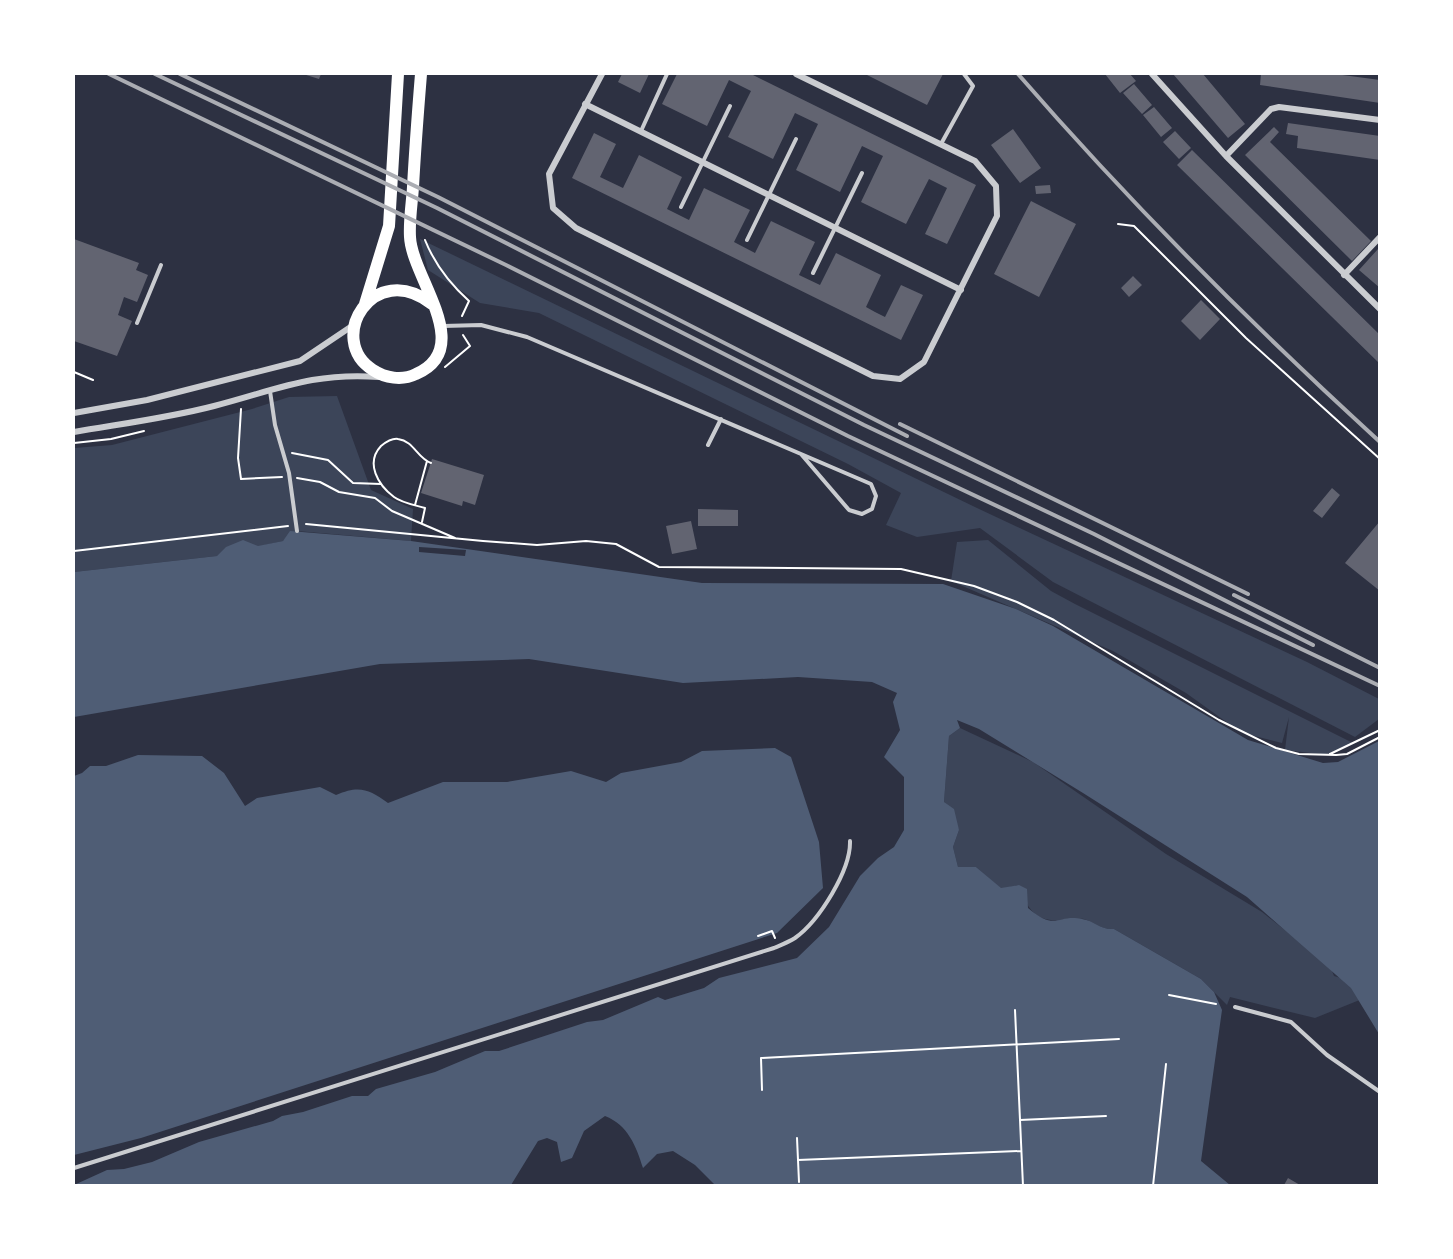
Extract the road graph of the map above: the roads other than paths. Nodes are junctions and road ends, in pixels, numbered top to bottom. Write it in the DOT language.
graph roads {
  1 [pos="399,74"];
  2 [pos="421,74"];
  3 [pos="602,74"];
  4 [pos="667,74"];
  5 [pos="796,74"];
  6 [pos="964,74"];
  7 [pos="1152,74"];
  8 [pos="585,104"];
  9 [pos="730,106"];
  10 [pos="1380,120"];
  11 [pos="640,131"];
  12 [pos="796,139"];
  13 [pos="941,145"];
  14 [pos="1226,156"];
  15 [pos="702,162"];
  16 [pos="862,173"];
  17 [pos="768,195"];
  18 [pos="681,207"];
  19 [pos="835,227"];
  20 [pos="1380,237"];
  21 [pos="747,240"];
  22 [pos="161,265"];
  23 [pos="813,273"];
  24 [pos="1344,275"];
  25 [pos="961,290"];
  26 [pos="365,304"];
  27 [pos="432,304"];
  28 [pos="1380,309"];
  29 [pos="136,323"];
  30 [pos="355,324"];
  31 [pos="442,326"];
  32 [pos="389,377"];
  33 [pos="269,390"];
  34 [pos="74,413"];
  35 [pos="721,419"];
  36 [pos="74,432"];
  37 [pos="708,445"];
  38 [pos="801,454"];
  39 [pos="297,531"];
  40 [pos="850,841"];
  41 [pos="1235,1007"];
  42 [pos="1380,1092"];
  43 [pos="74,1168"];
  1 -- 26 [label="main road"];
  2 -- 27 [label="main road"];
  3 -- 8 [label="street"];
  4 -- 11 [label="lane"];
  5 -- 13 [label="street"];
  6 -- 13 [label="lane"];
  7 -- 14 [label="street"];
  8 -- 11 [label="street"];
  8 -- 25 [label="street"];
  9 -- 15 [label="lane"];
  10 -- 14 [label="street"];
  11 -- 15 [label="street"];
  12 -- 17 [label="lane"];
  13 -- 25 [label="street"];
  14 -- 24 [label="street"];
  15 -- 17 [label="street"];
  15 -- 18 [label="lane"];
  16 -- 19 [label="lane"];
  17 -- 19 [label="street"];
  17 -- 21 [label="lane"];
  19 -- 23 [label="lane"];
  19 -- 25 [label="street"];
  20 -- 24 [label="street"];
  22 -- 29 [label="lane"];
  24 -- 28 [label="street"];
  26 -- 27 [label="main road"];
  26 -- 30 [label="main road"];
  27 -- 31 [label="main road"];
  30 -- 32 [label="main road"];
  30 -- 34 [label="street"];
  31 -- 32 [label="main road"];
  31 -- 35 [label="lane"];
  32 -- 33 [label="street"];
  33 -- 36 [label="street"];
  33 -- 39 [label="lane"];
  35 -- 37 [label="lane"];
  35 -- 38 [label="lane"];
  38 -- 38 [label="lane"];
  40 -- 43 [label="lane"];
  41 -- 42 [label="lane"];
}
